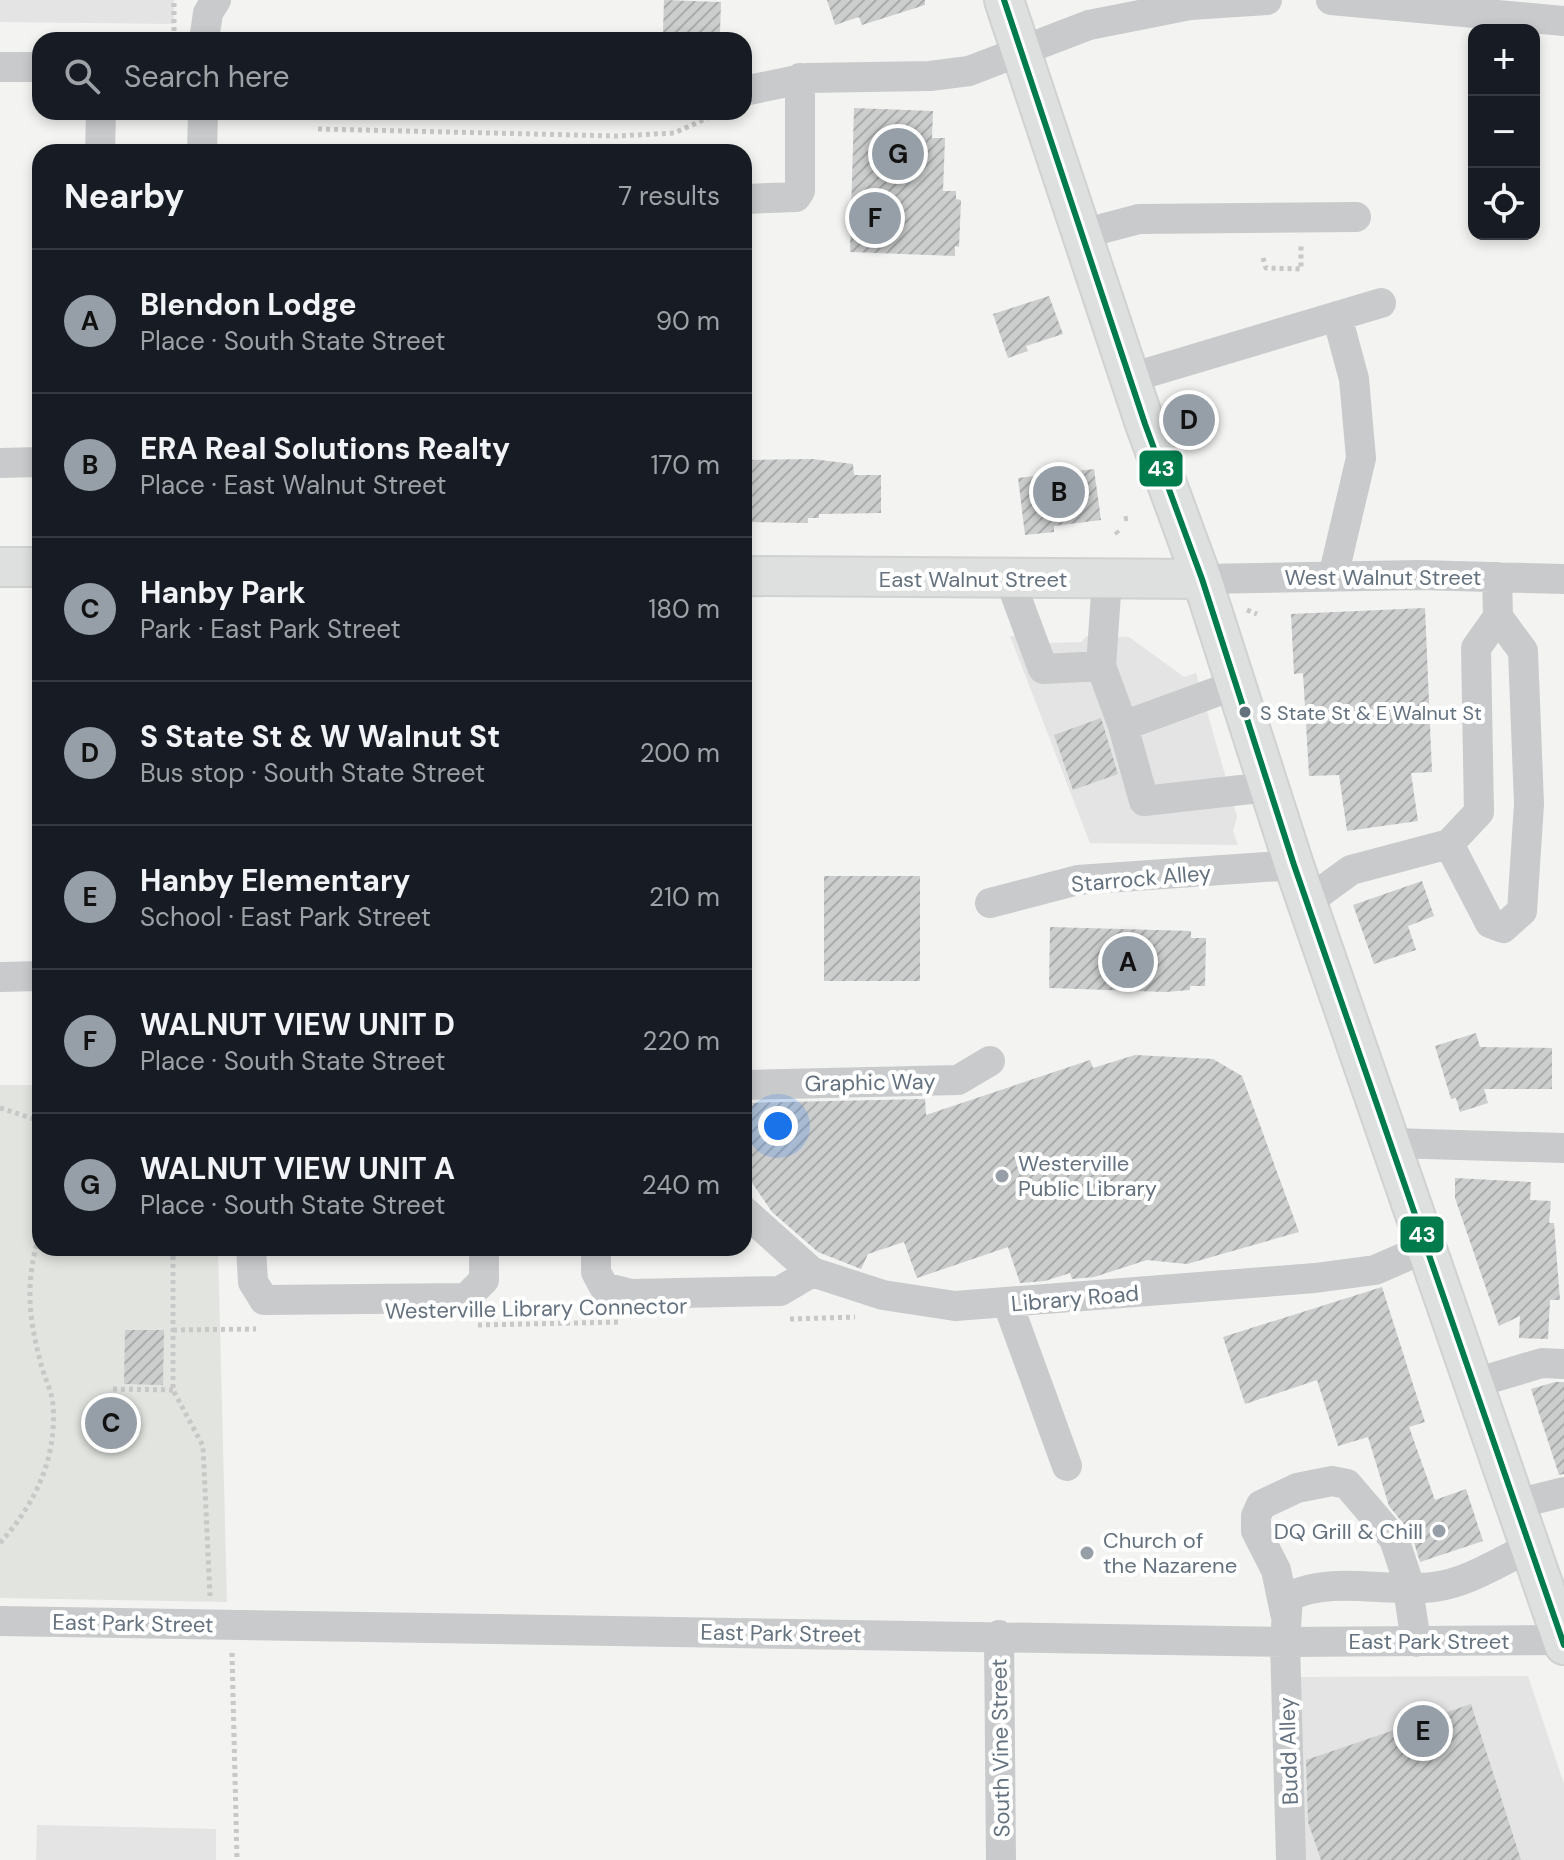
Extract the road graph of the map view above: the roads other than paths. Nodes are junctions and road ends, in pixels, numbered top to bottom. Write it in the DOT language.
graph roads {
  1 [pos="216,0"];
  2 [pos="1004,0"];
  3 [pos="1267,0"];
  4 [pos="1331,0"];
  5 [pos="1564,21"];
  6 [pos="205,32"];
  7 [pos="1021,49"];
  8 [pos="0,67"];
  9 [pos="32,67"];
  10 [pos="800,78"];
  11 [pos="752,89"];
  12 [pos="101,120"];
  13 [pos="203,120"];
  14 [pos="100,144"];
  15 [pos="202,144"];
  16 [pos="752,199"];
  17 [pos="1356,217"];
  18 [pos="1082,234"];
  19 [pos="1381,303"];
  20 [pos="1337,316"];
  21 [pos="1130,378"];
  22 [pos="32,462"];
  23 [pos="0,463"];
  24 [pos="0,567"];
  25 [pos="32,567"];
  26 [pos="752,576"];
  27 [pos="1333,577"];
  28 [pos="1497,577"];
  29 [pos="1107,579"];
  30 [pos="1202,579"];
  31 [pos="1564,579"];
  32 [pos="1010,580"];
  33 [pos="1498,617"];
  34 [pos="1101,666"];
  35 [pos="1235,685"];
  36 [pos="1123,726"];
  37 [pos="1268,787"];
  38 [pos="1449,844"];
  39 [pos="1294,865"];
  40 [pos="1307,902"];
  41 [pos="990,903"];
  42 [pos="32,976"];
  43 [pos="0,977"];
  44 [pos="990,1061"];
  45 [pos="752,1085"];
  46 [pos="1392,1143"];
  47 [pos="1564,1148"];
  48 [pos="752,1218"];
  49 [pos="1428,1247"];
  50 [pos="251,1256"];
  51 [pos="484,1256"];
  52 [pos="596,1256"];
  53 [pos="812,1272"];
  54 [pos="1008,1304"];
  55 [pos="1564,1364"];
  56 [pos="1475,1383"];
  57 [pos="1067,1466"];
  58 [pos="1564,1492"];
  59 [pos="1516,1504"];
  60 [pos="1531,1547"];
  61 [pos="1409,1589"];
  62 [pos="0,1621"];
  63 [pos="1285,1627"];
  64 [pos="999,1635"];
  65 [pos="1416,1642"];
  66 [pos="1563,1642"];
  67 [pos="1001,1860"];
  68 [pos="1291,1860"];
  1 -- 6 [label="street"];
  2 -- 7 [label="main road"];
  3 -- 7 [label="street"];
  4 -- 5 [label="street"];
  7 -- 10 [label="street"];
  7 -- 18 [label="main road"];
  8 -- 9 [label="street"];
  10 -- 11 [label="street"];
  10 -- 16 [label="street"];
  12 -- 14 [label="street"];
  13 -- 15 [label="street"];
  17 -- 18 [label="street"];
  18 -- 21 [label="main road"];
  19 -- 20 [label="street"];
  20 -- 21 [label="street"];
  20 -- 27 [label="street"];
  21 -- 30 [label="main road"];
  22 -- 23 [label="street"];
  24 -- 25 [label="main road"];
  26 -- 32 [label="main road, East Walnut Street"];
  27 -- 28 [label="street, West Walnut Street"];
  27 -- 30 [label="street, West Walnut Street"];
  28 -- 31 [label="street, West Walnut Street"];
  28 -- 33 [label="street"];
  29 -- 30 [label="main road, East Walnut Street"];
  29 -- 32 [label="main road, East Walnut Street"];
  29 -- 34 [label="street"];
  30 -- 35 [label="main road"];
  32 -- 34 [label="street"];
  33 -- 38 [label="street"];
  33 -- 38 [label="street"];
  34 -- 36 [label="street"];
  35 -- 36 [label="street"];
  35 -- 37 [label="main road"];
  36 -- 37 [label="street"];
  37 -- 39 [label="main road"];
  38 -- 40 [label="street"];
  39 -- 40 [label="main road"];
  39 -- 41 [label="street, Starrock Alley"];
  40 -- 46 [label="main road"];
  42 -- 43 [label="street"];
  44 -- 45 [label="street, Graphic Way"];
  46 -- 47 [label="street"];
  46 -- 49 [label="main road"];
  48 -- 53 [label="street, Library Road"];
  49 -- 54 [label="street, Library Road"];
  49 -- 56 [label="main road"];
  50 -- 51 [label="street"];
  52 -- 53 [label="street"];
  53 -- 54 [label="street, Library Road"];
  54 -- 57 [label="street"];
  55 -- 56 [label="street"];
  56 -- 59 [label="main road"];
  58 -- 59 [label="street"];
  59 -- 60 [label="main road"];
  60 -- 61 [label="street"];
  60 -- 66 [label="main road"];
  61 -- 63 [label="street"];
  61 -- 63 [label="street, Budd Alley"];
  61 -- 65 [label="street"];
  62 -- 64 [label="street, East Park Street"];
  63 -- 64 [label="street, East Park Street"];
  63 -- 65 [label="street, East Park Street"];
  63 -- 68 [label="street, Budd Alley"];
  64 -- 67 [label="street, South Vine Street"];
  65 -- 66 [label="street, East Park Street"];
}
